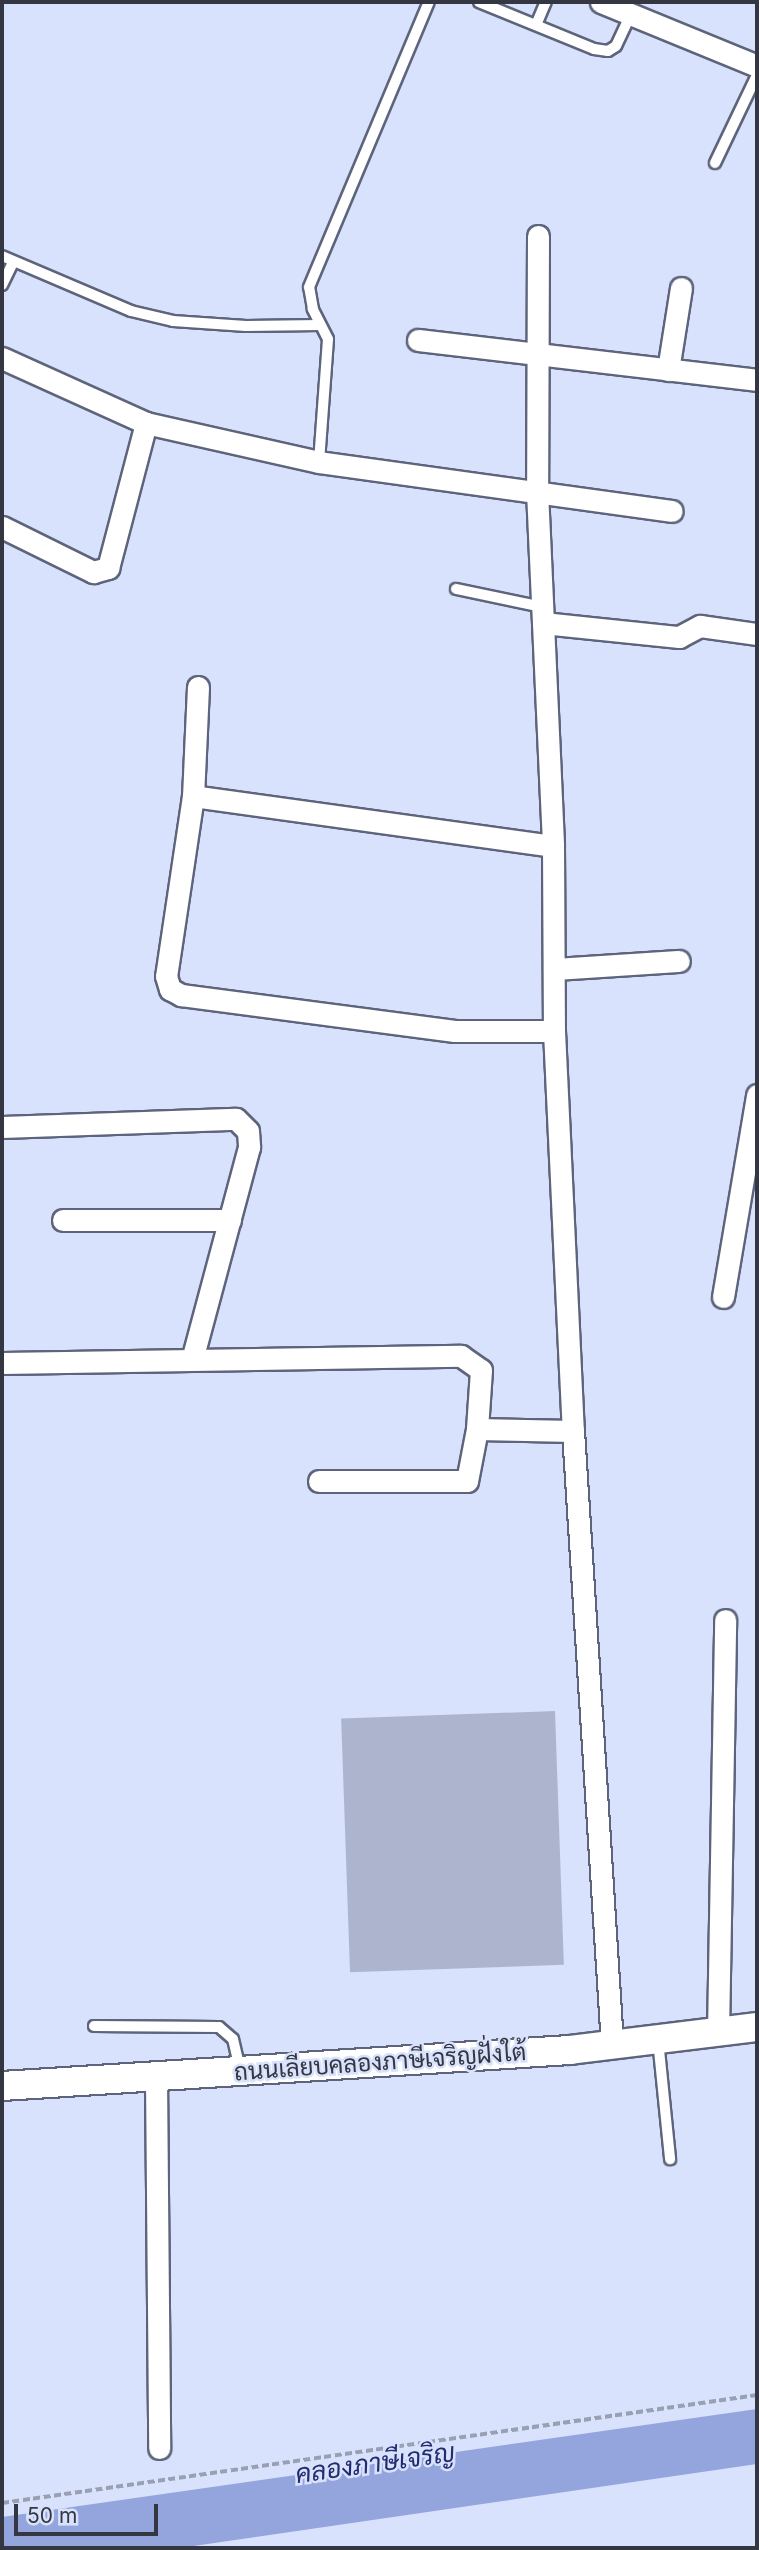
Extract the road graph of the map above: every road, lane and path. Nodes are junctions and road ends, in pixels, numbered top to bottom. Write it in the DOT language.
graph roads {
  1 [pos="429,2"];
  2 [pos="479,2"];
  3 [pos="546,2"];
  4 [pos="601,2"];
  5 [pos="631,14"];
  6 [pos="536,25"];
  7 [pos="757,65"];
  8 [pos="757,75"];
  9 [pos="715,163"];
  10 [pos="538,236"];
  11 [pos="2,257"];
  12 [pos="13,261"];
  13 [pos="2,285"];
  14 [pos="681,288"];
  15 [pos="320,325"];
  16 [pos="418,340"];
  17 [pos="537,355"];
  18 [pos="2,358"];
  19 [pos="668,370"];
  20 [pos="757,380"];
  21 [pos="146,423"];
  22 [pos="319,461"];
  23 [pos="537,491"];
  24 [pos="672,511"];
  25 [pos="2,527"];
  26 [pos="456,589"];
  27 [pos="543,615"];
  28 [pos="757,634"];
  29 [pos="198,687"];
  30 [pos="193,796"];
  31 [pos="554,846"];
  32 [pos="679,961"];
  33 [pos="554,969"];
  34 [pos="554,1031"];
  35 [pos="757,1095"];
  36 [pos="2,1127"];
  37 [pos="63,1220"];
  38 [pos="230,1220"];
  39 [pos="723,1297"];
  40 [pos="192,1359"];
  41 [pos="2,1363"];
  42 [pos="477,1429"];
  43 [pos="573,1431"];
  44 [pos="319,1481"];
  45 [pos="725,1620"];
  46 [pos="94,2026"];
  47 [pos="757,2027"];
  48 [pos="718,2033"];
  49 [pos="657,2039"];
  50 [pos="612,2045"];
  51 [pos="241,2072"];
  52 [pos="156,2077"];
  53 [pos="2,2086"];
  54 [pos="670,2160"];
  55 [pos="757,2395"];
  56 [pos="159,2448"];
  57 [pos="2,2503"];
  1 -- 15 [label="lane"];
  2 -- 6 [label="lane"];
  3 -- 6 [label="lane"];
  4 -- 5 [label="street"];
  5 -- 6 [label="lane"];
  5 -- 7 [label="street"];
  8 -- 9 [label="lane"];
  10 -- 17 [label="street"];
  11 -- 12 [label="lane"];
  12 -- 13 [label="lane"];
  12 -- 15 [label="lane"];
  14 -- 19 [label="street"];
  15 -- 22 [label="lane"];
  16 -- 17 [label="street"];
  17 -- 19 [label="street"];
  17 -- 23 [label="street"];
  18 -- 21 [label="street"];
  19 -- 20 [label="street"];
  21 -- 22 [label="street"];
  21 -- 25 [label="street"];
  22 -- 23 [label="street"];
  23 -- 24 [label="street"];
  23 -- 27 [label="street"];
  26 -- 27 [label="lane"];
  27 -- 28 [label="street"];
  27 -- 31 [label="street"];
  29 -- 30 [label="street"];
  30 -- 31 [label="street"];
  30 -- 34 [label="street"];
  31 -- 33 [label="street"];
  32 -- 33 [label="street"];
  33 -- 34 [label="street"];
  34 -- 43 [label="street"];
  35 -- 39 [label="street"];
  36 -- 38 [label="street"];
  37 -- 38 [label="street"];
  38 -- 40 [label="street"];
  40 -- 41 [label="street"];
  40 -- 42 [label="street"];
  42 -- 43 [label="street"];
  42 -- 44 [label="street"];
  43 -- 50 [label="street"];
  45 -- 48 [label="street"];
  46 -- 51 [label="lane"];
  47 -- 48 [label="street, ถนนเลียบคลองภาษีเจริญฝั่งใต้"];
  48 -- 49 [label="street, ถนนเลียบคลองภาษีเจริญฝั่งใต้"];
  49 -- 50 [label="street, ถนนเลียบคลองภาษีเจริญฝั่งใต้"];
  49 -- 54 [label="lane"];
  50 -- 51 [label="street, ถนนเลียบคลองภาษีเจริญฝั่งใต้"];
  51 -- 52 [label="street, ถนนเลียบคลองภาษีเจริญฝั่งใต้"];
  52 -- 53 [label="street, ถนนเลียบคลองภาษีเจริญฝั่งใต้"];
  52 -- 56 [label="street"];
  55 -- 57 [label="path"];
}
